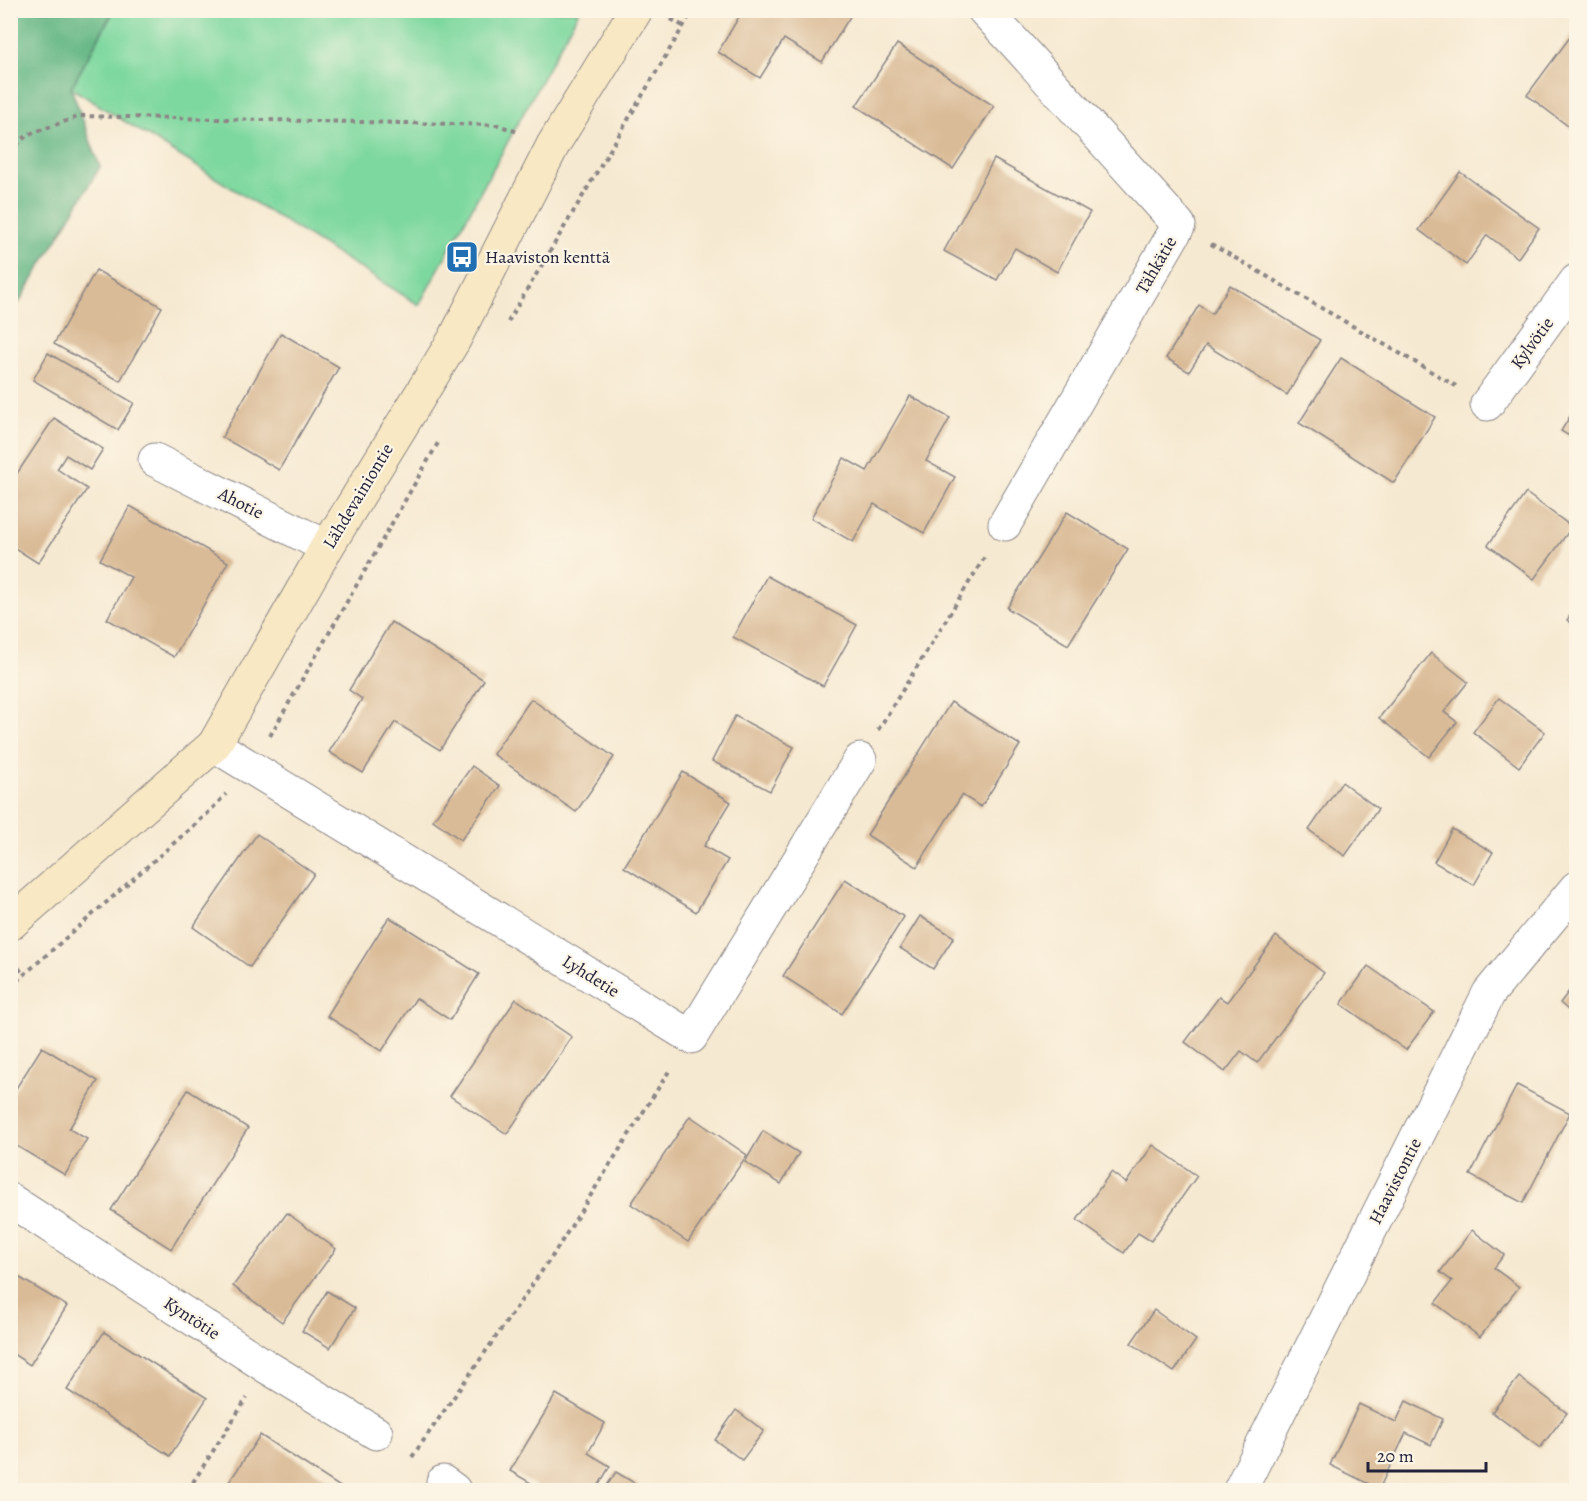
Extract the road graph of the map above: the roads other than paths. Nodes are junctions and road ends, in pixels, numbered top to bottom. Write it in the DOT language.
graph roads {
  1 [pos="636,10"];
  2 [pos="984,10"];
  3 [pos="1576,281"];
  4 [pos="1487,404"];
  5 [pos="155,460"];
  6 [pos="1005,524"];
  7 [pos="327,547"];
  8 [pos="214,745"];
  9 [pos="860,760"];
  10 [pos="1576,888"];
  11 [pos="10,924"];
  12 [pos="10,1200"];
  13 [pos="376,1433"];
  14 [pos="1240,1491"];
  1 -- 7 [label="street, Lähdevainiontie"];
  2 -- 6 [label="street, Tähkätie"];
  3 -- 4 [label="street, Kylvötie"];
  5 -- 7 [label="street, Ahotie"];
  7 -- 8 [label="street, Lähdevainiontie"];
  8 -- 9 [label="street, Lyhdetie"];
  8 -- 11 [label="street, Lähdevainiontie"];
  10 -- 14 [label="street, Haavistontie"];
  12 -- 13 [label="street, Kyntötie"];
}
